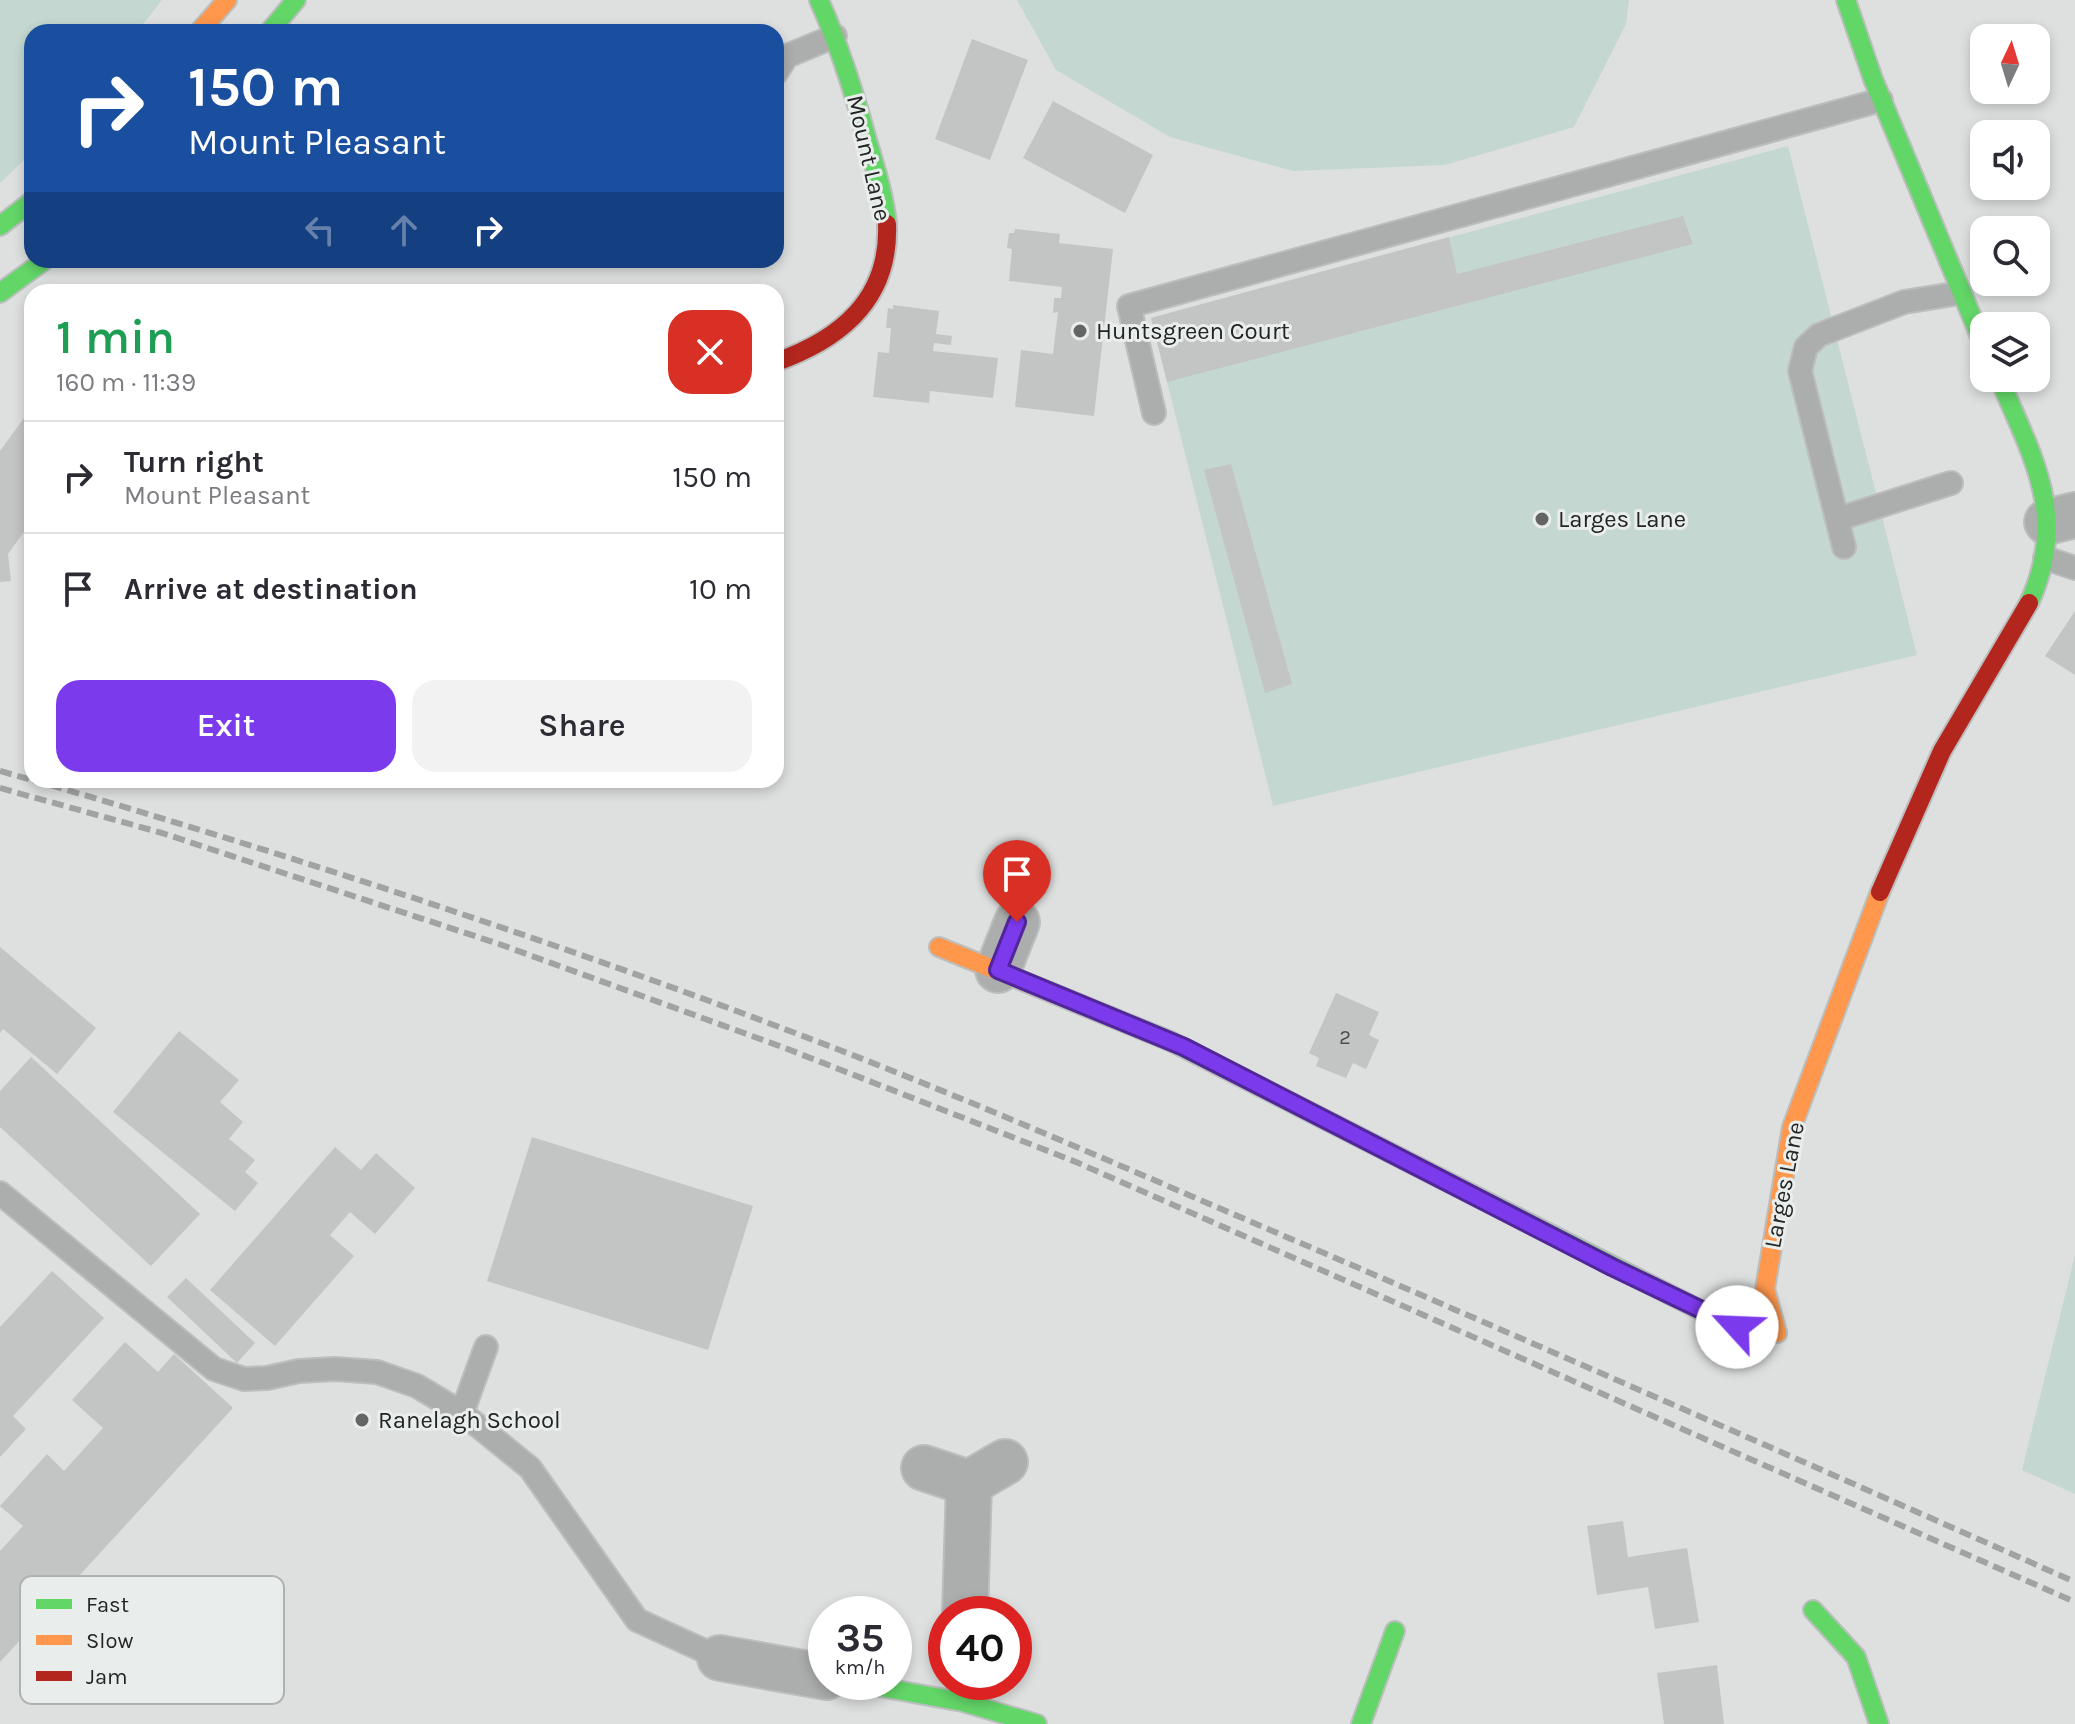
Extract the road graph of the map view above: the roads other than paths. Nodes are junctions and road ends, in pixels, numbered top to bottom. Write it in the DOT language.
graph roads {
  1 [pos="227,0"];
  2 [pos="296,0"];
  3 [pos="819,0"];
  4 [pos="1846,0"];
  5 [pos="206,24"];
  6 [pos="276,24"];
  7 [pos="835,36"];
  8 [pos="784,61"];
  9 [pos="1881,100"];
  10 [pos="24,207"];
  11 [pos="0,226"];
  12 [pos="34,268"];
  13 [pos="0,293"];
  14 [pos="1960,293"];
  15 [pos="1970,315"];
  16 [pos="784,360"];
  17 [pos="2005,392"];
  18 [pos="1154,413"];
  19 [pos="1951,483"];
  20 [pos="1838,519"];
  21 [pos="2056,532"];
  22 [pos="1844,547"];
  23 [pos="2075,568"];
  24 [pos="1017,922"];
  25 [pos="939,947"];
  26 [pos="998,970"];
  27 [pos="0,1193"];
  28 [pos="486,1347"];
  29 [pos="462,1413"];
  30 [pos="924,1468"];
  31 [pos="968,1596"];
  32 [pos="1813,1610"];
  33 [pos="1395,1631"];
  34 [pos="720,1658"];
  35 [pos="808,1674"];
  36 [pos="982,1700"];
  37 [pos="1037,1724"];
  38 [pos="1361,1724"];
  39 [pos="1879,1724"];
  1 -- 5 [label="street"];
  2 -- 6 [label="street"];
  3 -- 7 [label="street, Mount Lane"];
  4 -- 9 [label="street"];
  7 -- 8 [label="lane"];
  7 -- 16 [label="street, Mount Lane"];
  9 -- 14 [label="street"];
  9 -- 18 [label="lane"];
  10 -- 11 [label="street"];
  12 -- 13 [label="street"];
  14 -- 15 [label="street"];
  14 -- 20 [label="lane"];
  17 -- 21 [label="street, Larges Lane"];
  19 -- 20 [label="lane"];
  20 -- 22 [label="lane"];
  21 -- 23 [label="lane"];
  21 -- 26 [label="street, Larges Lane"];
  24 -- 26 [label="street"];
  25 -- 26 [label="street"];
  27 -- 29 [label="lane"];
  28 -- 29 [label="lane"];
  29 -- 34 [label="lane"];
  30 -- 31 [label="street"];
  32 -- 39 [label="street"];
  33 -- 38 [label="street"];
  34 -- 35 [label="street"];
  36 -- 37 [label="street"];
}
